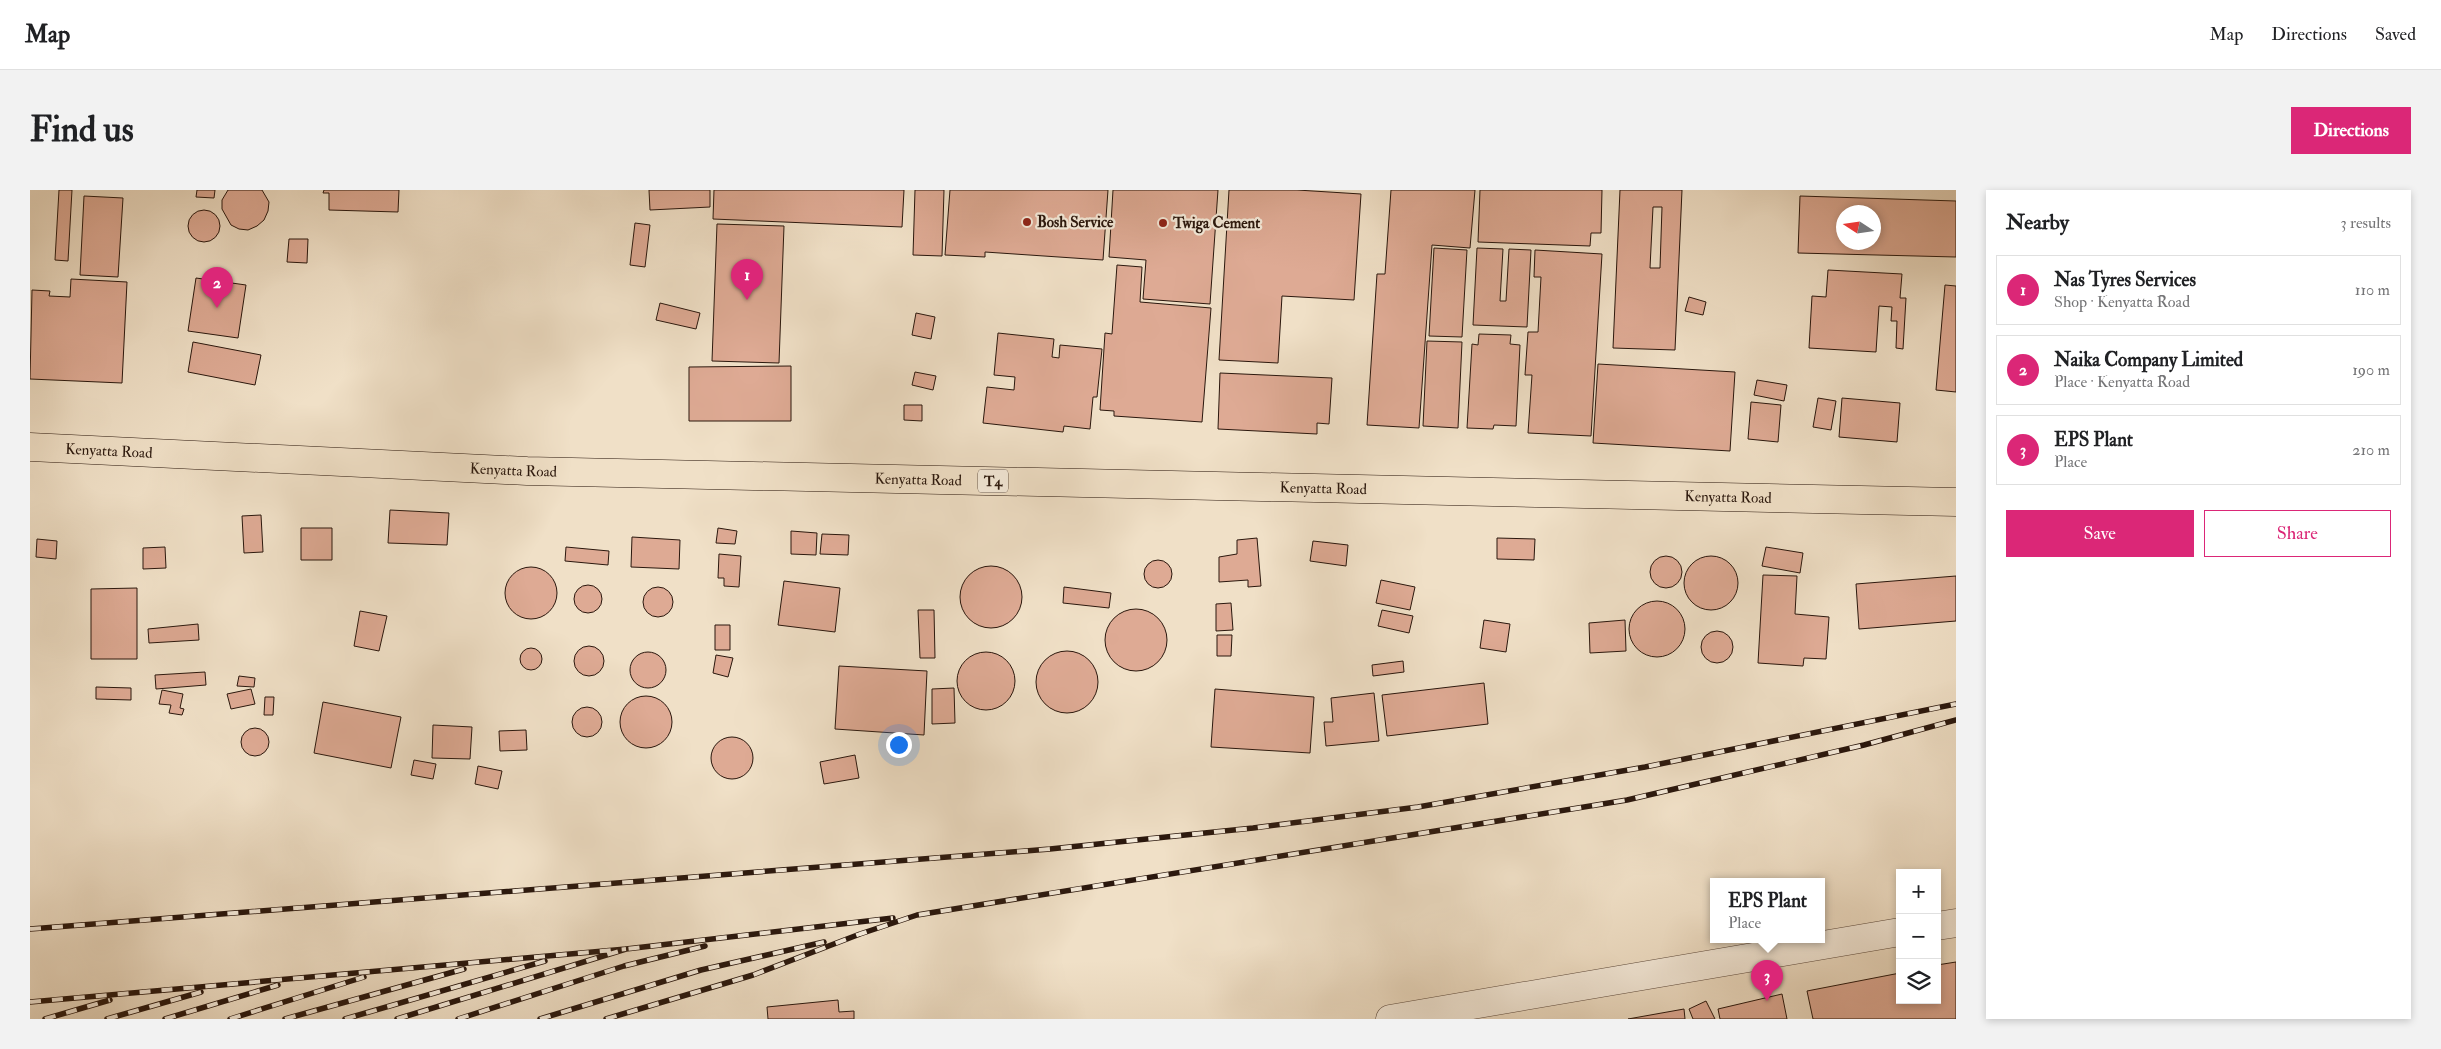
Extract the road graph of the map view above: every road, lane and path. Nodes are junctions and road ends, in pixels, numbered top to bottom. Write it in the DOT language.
graph roads {
  1 [pos="30,447"];
  2 [pos="1956,502"];
  3 [pos="1956,923"];
  4 [pos="1941,925"];
  5 [pos="1896,933"];
  6 [pos="1390,1019"];
  1 -- 2 [label="highway, Kenyatta Road / T4"];
  3 -- 4 [label="street"];
  5 -- 6 [label="street"];
}
